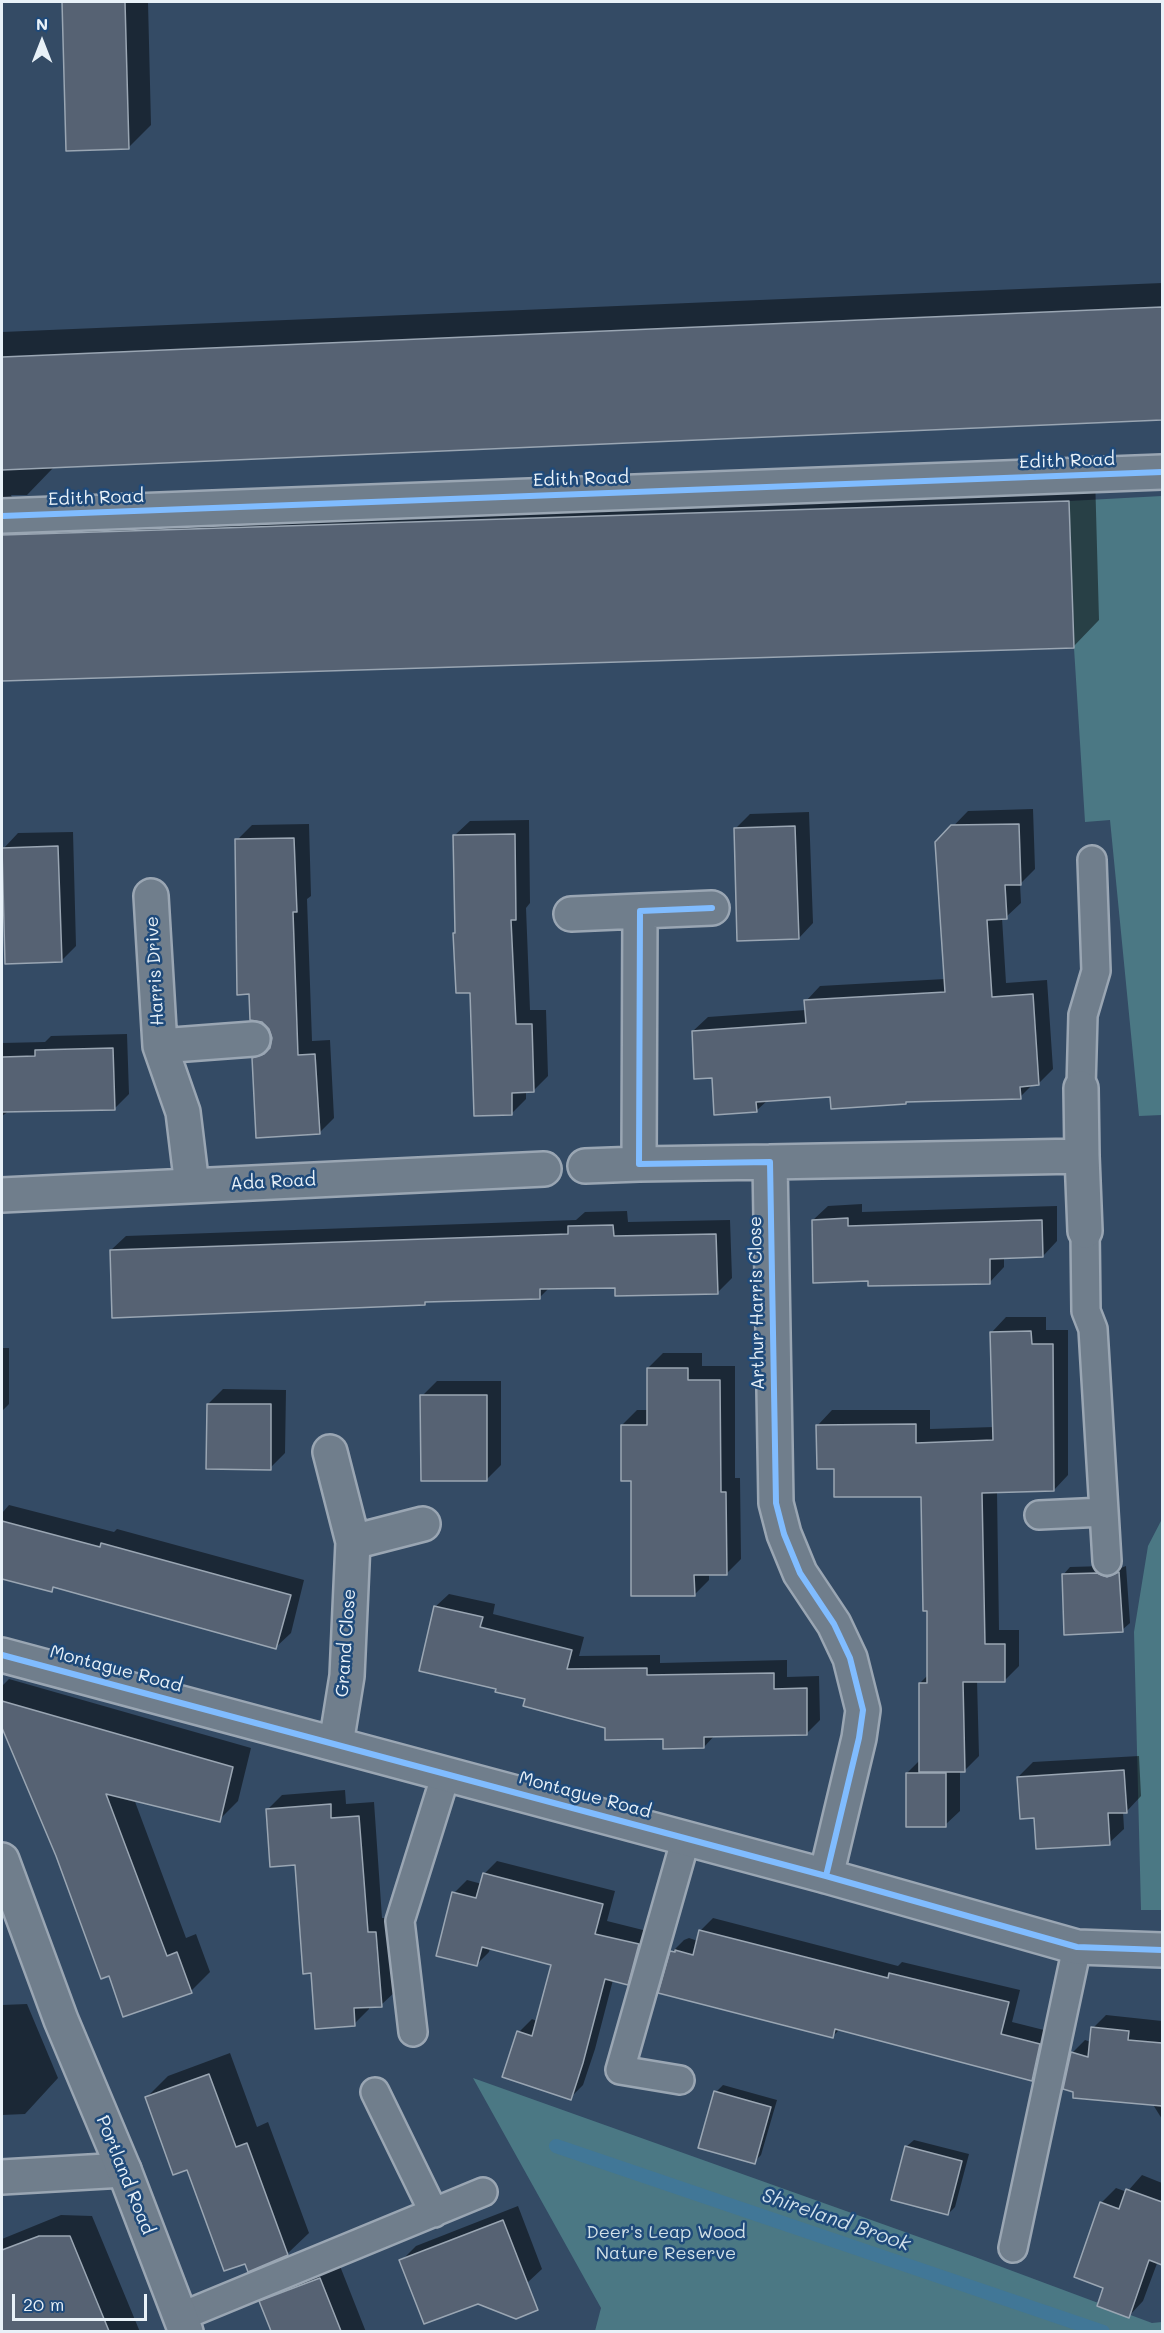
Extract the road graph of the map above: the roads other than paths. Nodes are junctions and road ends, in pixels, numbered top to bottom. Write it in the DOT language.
graph roads {
  1 [pos="1162,472"];
  2 [pos="2,516"];
  3 [pos="1092,860"];
  4 [pos="151,896"];
  5 [pos="712,908"];
  6 [pos="640,911"];
  7 [pos="571,914"];
  8 [pos="253,1039"];
  9 [pos="160,1046"];
  10 [pos="1081,1088"];
  11 [pos="1082,1156"];
  12 [pos="770,1162"];
  13 [pos="639,1164"];
  14 [pos="585,1167"];
  15 [pos="544,1169"];
  16 [pos="192,1186"];
  17 [pos="2,1195"];
  18 [pos="1086,1231"];
  19 [pos="330,1452"];
  20 [pos="1104,1512"];
  21 [pos="1039,1515"];
  22 [pos="423,1524"];
  23 [pos="352,1542"];
  24 [pos="1107,1561"];
  25 [pos="2,1655"];
  26 [pos="336,1744"];
  27 [pos="446,1773"];
  28 [pos="686,1838"];
  29 [pos="2,1860"];
  30 [pos="826,1876"];
  31 [pos="1077,1947"];
  32 [pos="1162,1950"];
  33 [pos="413,2032"];
  34 [pos="680,2080"];
  35 [pos="375,2092"];
  36 [pos="124,2170"];
  37 [pos="2,2177"];
  38 [pos="483,2192"];
  39 [pos="434,2213"];
  40 [pos="1013,2248"];
  41 [pos="183,2324"];
  1 -- 2 [label="street, Edith Road"];
  3 -- 10 [label="lane"];
  4 -- 9 [label="street, Harris Drive"];
  5 -- 6 [label="street"];
  6 -- 7 [label="street"];
  6 -- 13 [label="street"];
  8 -- 9 [label="street, Harris Drive"];
  9 -- 16 [label="street, Harris Drive"];
  10 -- 11 [label="street"];
  11 -- 12 [label="street"];
  11 -- 18 [label="street"];
  12 -- 13 [label="street"];
  12 -- 30 [label="street, Arthur Harris Close"];
  13 -- 14 [label="street"];
  15 -- 16 [label="street, Ada Road"];
  16 -- 17 [label="street, Ada Road"];
  18 -- 20 [label="lane"];
  19 -- 23 [label="street, Grand Close"];
  20 -- 21 [label="lane"];
  20 -- 24 [label="lane"];
  22 -- 23 [label="street"];
  23 -- 26 [label="street, Grand Close"];
  25 -- 26 [label="street, Montague Road"];
  26 -- 27 [label="street, Montague Road"];
  27 -- 28 [label="street, Montague Road"];
  27 -- 33 [label="lane"];
  28 -- 30 [label="street, Montague Road"];
  28 -- 34 [label="lane"];
  29 -- 36 [label="street, Portland Road"];
  30 -- 31 [label="street, Montague Road"];
  31 -- 32 [label="street, Montague Road"];
  31 -- 40 [label="lane"];
  35 -- 39 [label="lane"];
  36 -- 37 [label="street"];
  36 -- 41 [label="street, Portland Road"];
  38 -- 39 [label="lane"];
  39 -- 41 [label="lane"];
}
